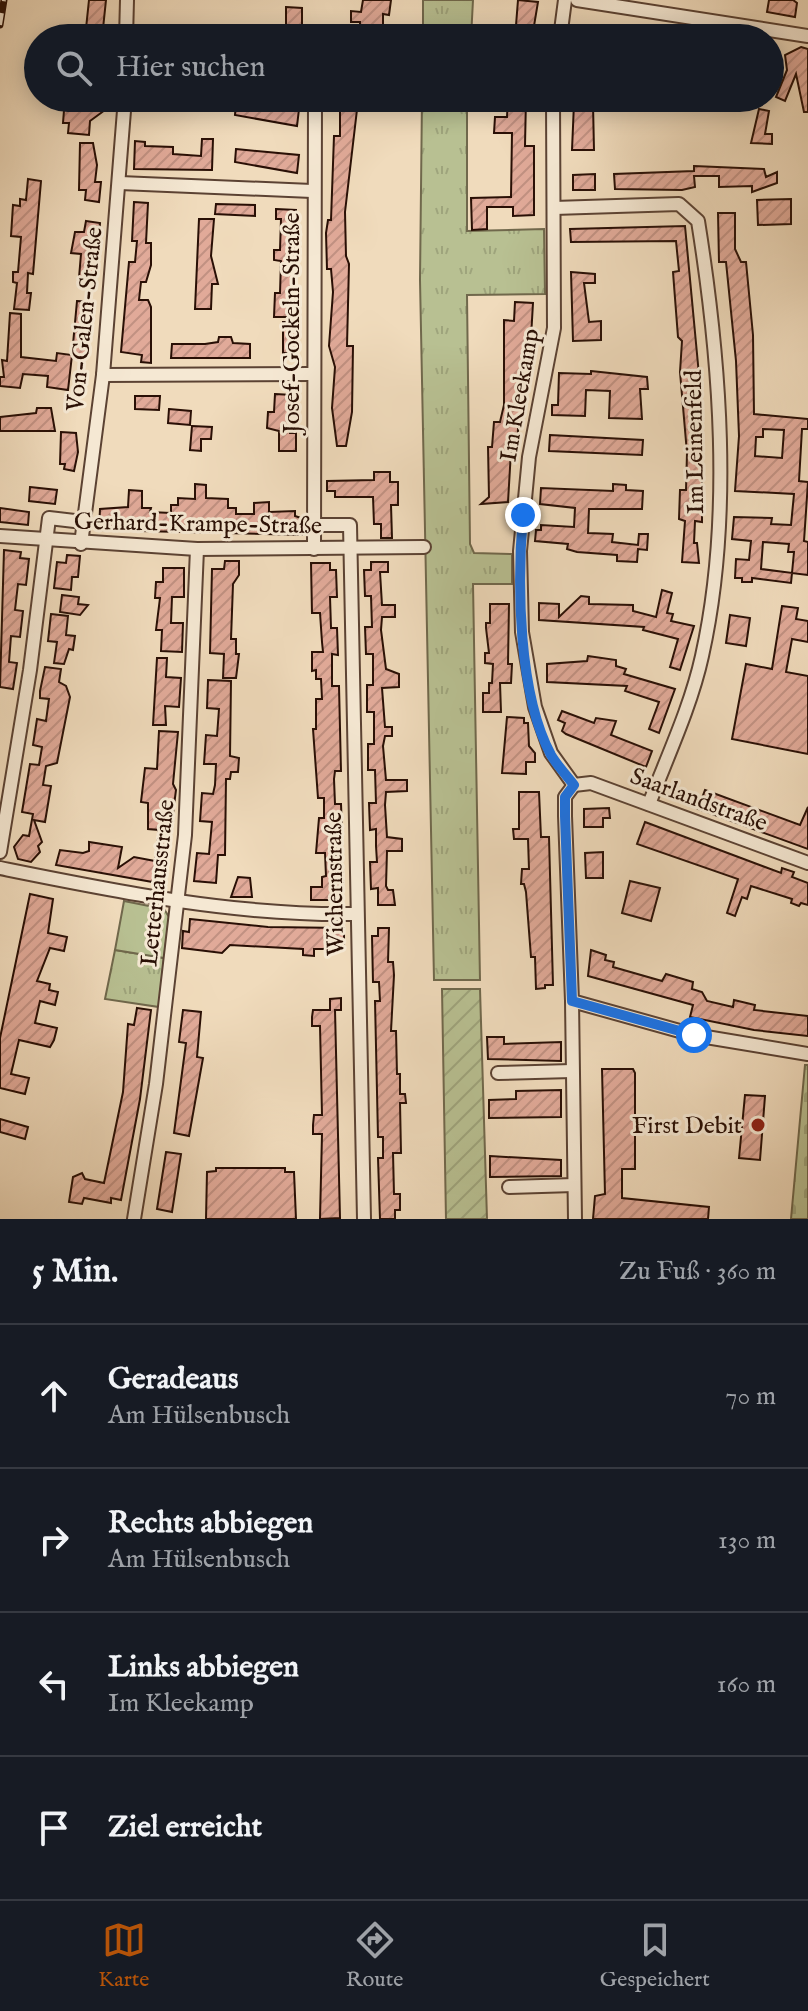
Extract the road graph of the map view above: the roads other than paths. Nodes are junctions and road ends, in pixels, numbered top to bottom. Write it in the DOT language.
graph roads {
  1 [pos="127,0"];
  2 [pos="565,0"];
  3 [pos="577,0"];
  4 [pos="665,0"];
  5 [pos="665,15"];
  6 [pos="126,24"];
  7 [pos="562,24"];
  8 [pos="726,24"];
  9 [pos="784,32"];
  10 [pos="808,36"];
  11 [pos="124,112"];
  12 [pos="315,112"];
  13 [pos="553,112"];
  14 [pos="120,183"];
  15 [pos="312,191"];
  16 [pos="554,208"];
  17 [pos="312,374"];
  18 [pos="103,375"];
  19 [pos="83,522"];
  20 [pos="314,525"];
  21 [pos="0,536"];
  22 [pos="45,541"];
  23 [pos="81,544"];
  24 [pos="349,547"];
  25 [pos="424,547"];
  26 [pos="197,549"];
  27 [pos="314,549"];
  28 [pos="574,785"];
  29 [pos="649,804"];
  30 [pos="0,852"];
  31 [pos="808,863"];
  32 [pos="0,868"];
  33 [pos="178,903"];
  34 [pos="357,914"];
  35 [pos="572,1001"];
  36 [pos="808,1054"];
  37 [pos="572,1071"];
  38 [pos="498,1073"];
  39 [pos="574,1185"];
  40 [pos="509,1187"];
  41 [pos="134,1219"];
  42 [pos="364,1219"];
  43 [pos="575,1219"];
  1 -- 6 [label="street"];
  2 -- 7 [label="street"];
  3 -- 5 [label="street"];
  4 -- 5 [label="street"];
  5 -- 8 [label="street"];
  9 -- 10 [label="street"];
  11 -- 14 [label="street, Von-Galen-Straße"];
  12 -- 15 [label="street, Josef-Gockeln-Straße"];
  13 -- 16 [label="street, Im Kleekamp"];
  14 -- 15 [label="street"];
  14 -- 18 [label="street, Von-Galen-Straße"];
  15 -- 17 [label="street, Josef-Gockeln-Straße"];
  16 -- 28 [label="street, Im Kleekamp"];
  16 -- 29 [label="street, Im Leinenfeld"];
  17 -- 18 [label="street"];
  17 -- 20 [label="street, Josef-Gockeln-Straße"];
  18 -- 19 [label="street, Von-Galen-Straße"];
  19 -- 22 [label="street, Gerhard-Krampe-Straße"];
  19 -- 23 [label="street, Von-Galen-Straße"];
  20 -- 24 [label="street, Gerhard-Krampe-Straße"];
  20 -- 27 [label="street, Josef-Gockeln-Straße"];
  21 -- 22 [label="street, Gerhard-Krampe-Straße"];
  22 -- 23 [label="street, Gerhard-Krampe-Straße"];
  22 -- 30 [label="street"];
  23 -- 26 [label="street, Gerhard-Krampe-Straße"];
  24 -- 25 [label="street, Gerhard-Krampe-Straße"];
  24 -- 27 [label="street, Gerhard-Krampe-Straße"];
  24 -- 34 [label="street, Wichernstraße"];
  26 -- 27 [label="street, Gerhard-Krampe-Straße"];
  26 -- 33 [label="street, Letterhausstraße"];
  28 -- 29 [label="street, Saarlandstraße"];
  28 -- 35 [label="street"];
  29 -- 31 [label="street, Saarlandstraße"];
  32 -- 33 [label="street"];
  33 -- 34 [label="street"];
  33 -- 41 [label="street, Letterhausstraße"];
  34 -- 42 [label="street, Wichernstraße"];
  35 -- 36 [label="street"];
  35 -- 37 [label="street"];
  37 -- 38 [label="street"];
  37 -- 39 [label="street"];
  39 -- 40 [label="street"];
  39 -- 43 [label="street"];
}
